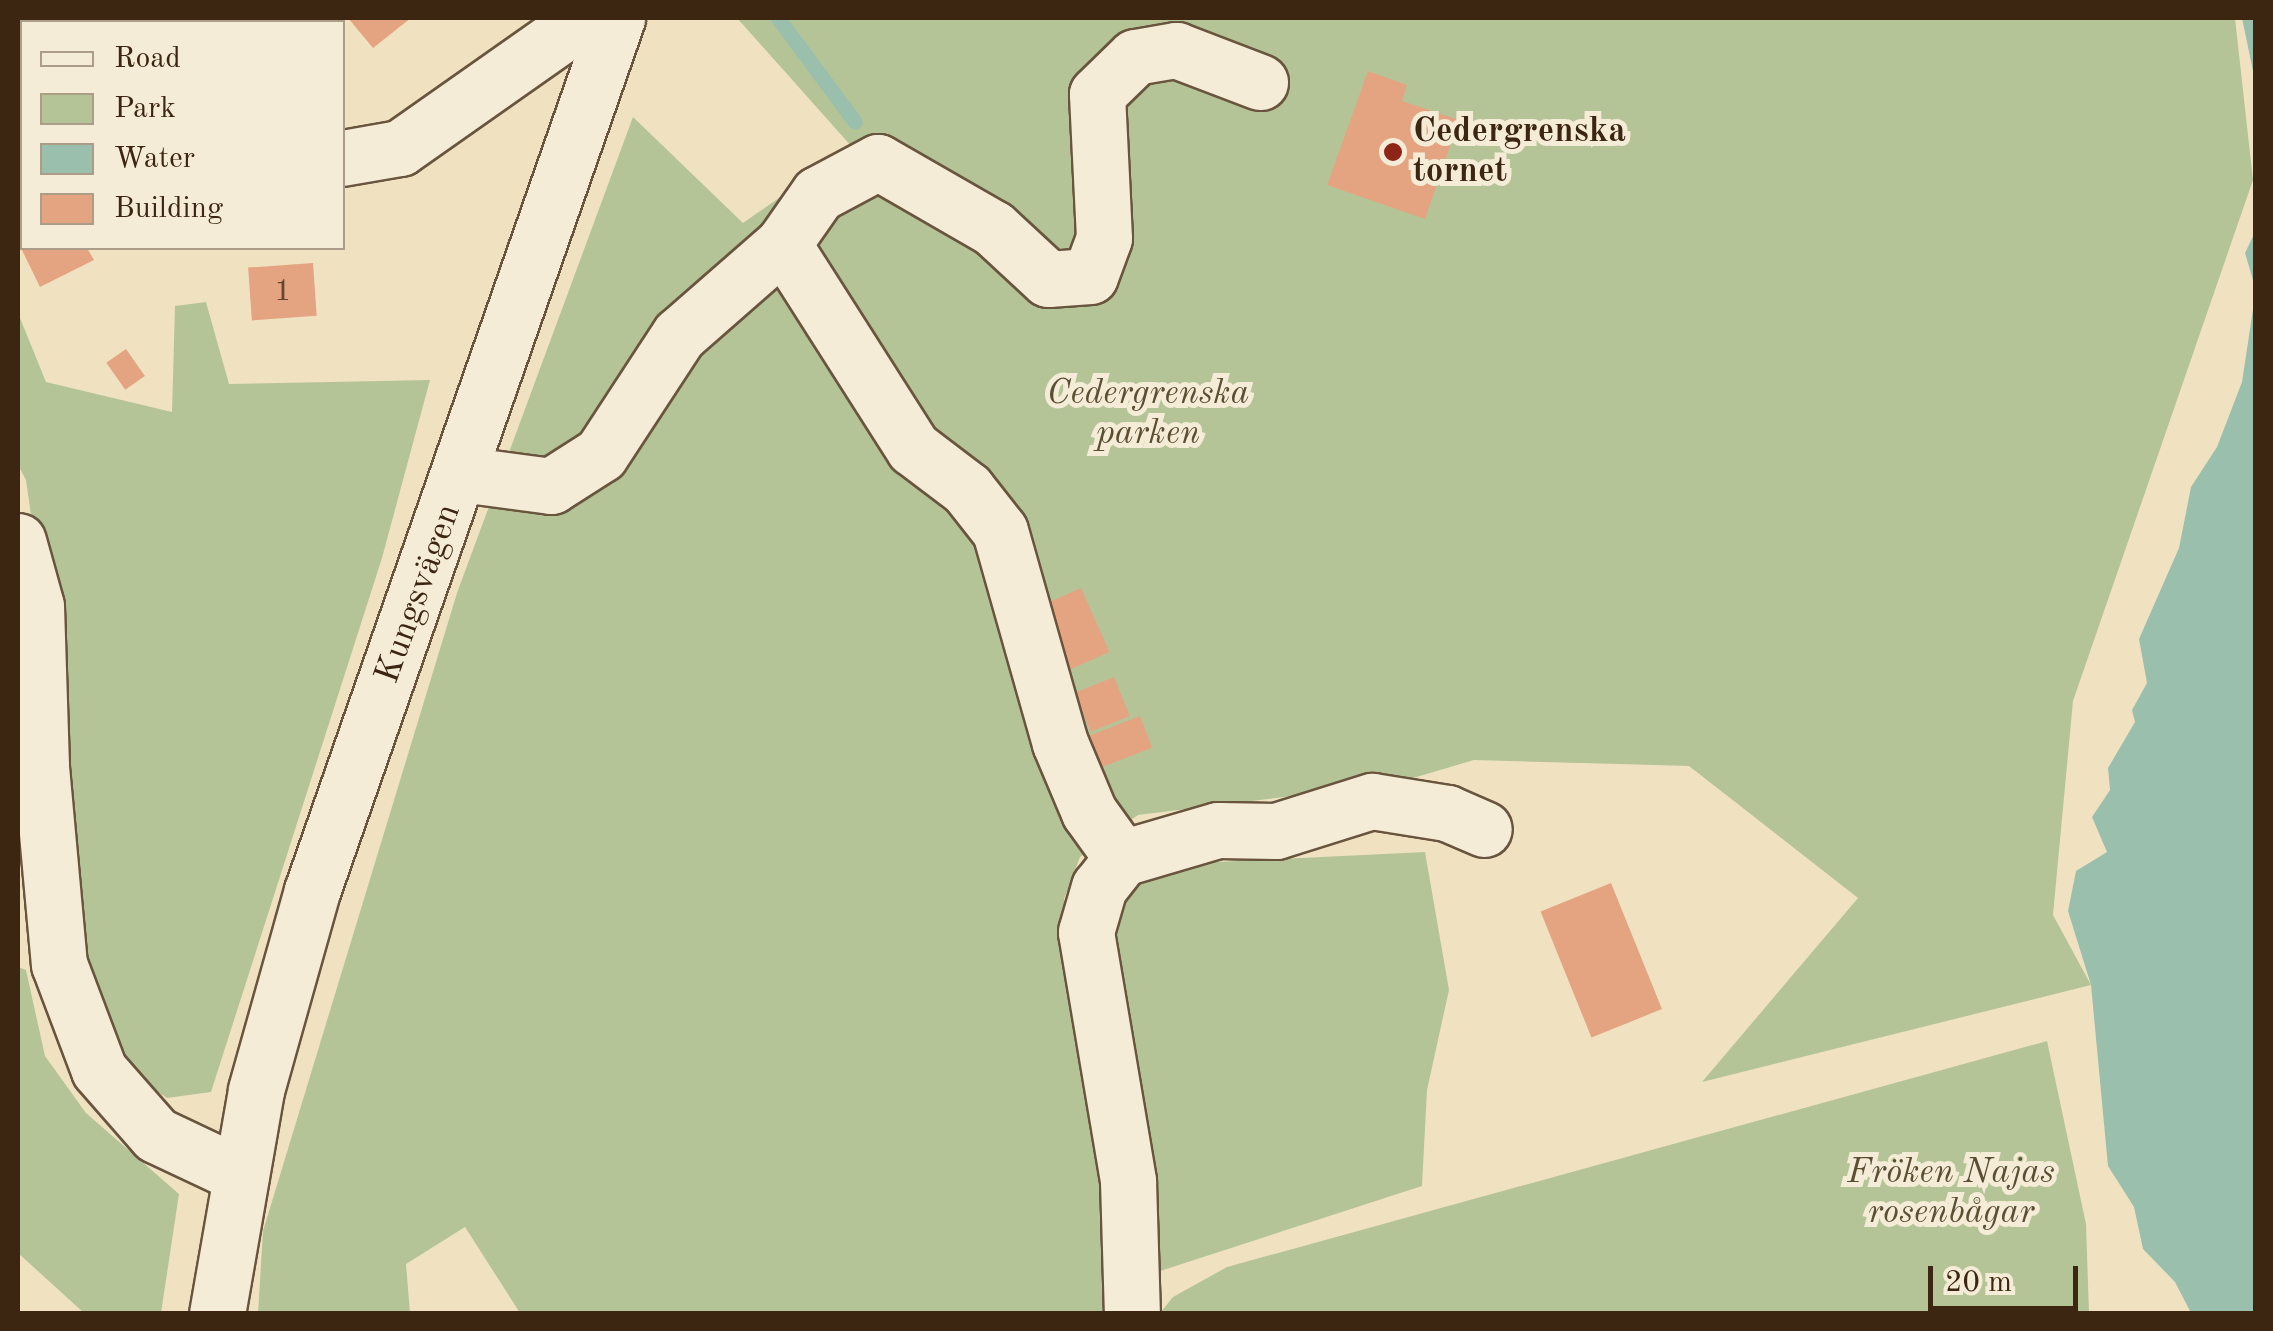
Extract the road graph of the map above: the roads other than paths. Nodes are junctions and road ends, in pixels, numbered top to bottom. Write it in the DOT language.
graph roads {
  1 [pos="584,18"];
  2 [pos="617,18"];
  3 [pos="1260,82"];
  4 [pos="345,157"];
  5 [pos="783,244"];
  6 [pos="462,474"];
  7 [pos="18,541"];
  8 [pos="1484,829"];
  9 [pos="1122,858"];
  10 [pos="240,1175"];
  11 [pos="217,1314"];
  12 [pos="1132,1314"];
  1 -- 4 [label="street"];
  2 -- 6 [label="street, Kungsvägen"];
  3 -- 5 [label="street"];
  5 -- 6 [label="street"];
  5 -- 9 [label="street"];
  6 -- 10 [label="street, Kungsvägen"];
  7 -- 10 [label="street"];
  8 -- 9 [label="street"];
  9 -- 12 [label="street"];
  10 -- 11 [label="street, Kungsvägen"];
}
